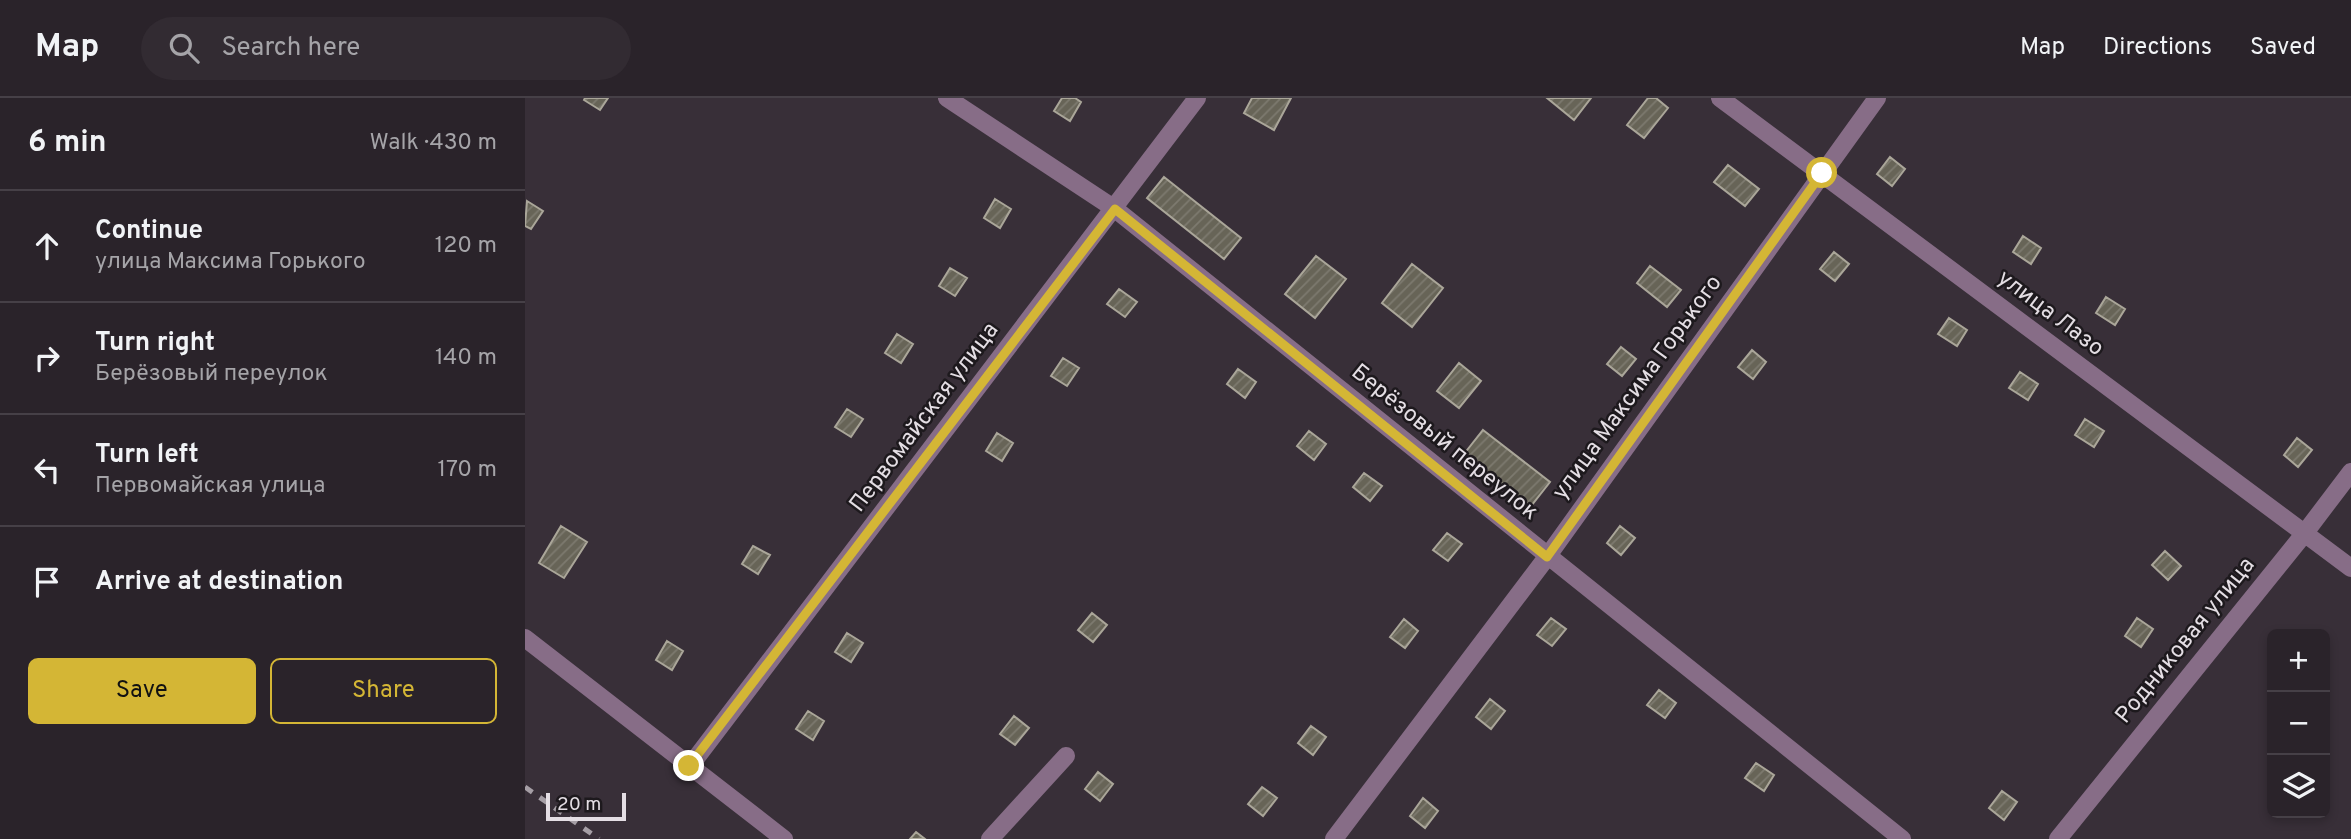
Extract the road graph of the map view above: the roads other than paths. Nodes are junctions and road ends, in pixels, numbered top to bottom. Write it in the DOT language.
graph roads {
  1 [pos="947,98"];
  2 [pos="1197,98"];
  3 [pos="1720,98"];
  4 [pos="1877,98"];
  5 [pos="1822,173"];
  6 [pos="1115,209"];
  7 [pos="2351,472"];
  8 [pos="2304,534"];
  9 [pos="1547,557"];
  10 [pos="2351,568"];
  11 [pos="525,638"];
  12 [pos="1066,756"];
  13 [pos="689,766"];
  14 [pos="784,839"];
  15 [pos="990,839"];
  16 [pos="1334,839"];
  17 [pos="1902,839"];
  18 [pos="2058,839"];
  1 -- 6 [label="street, Берёзовый переулок"];
  2 -- 6 [label="street, Первомайская улица"];
  3 -- 5 [label="street, улица Лазо"];
  4 -- 5 [label="street, улица Максима Горького"];
  5 -- 8 [label="street, улица Лазо"];
  5 -- 9 [label="street, улица Максима Горького"];
  6 -- 9 [label="street, Берёзовый переулок"];
  6 -- 13 [label="street, Первомайская улица"];
  7 -- 8 [label="street, Родниковая улица"];
  8 -- 10 [label="street, улица Лазо"];
  8 -- 18 [label="street, Родниковая улица"];
  9 -- 16 [label="street, улица Максима Горького"];
  9 -- 17 [label="street, Берёзовый переулок"];
  11 -- 13 [label="street"];
  12 -- 15 [label="street"];
  13 -- 14 [label="street"];
}
